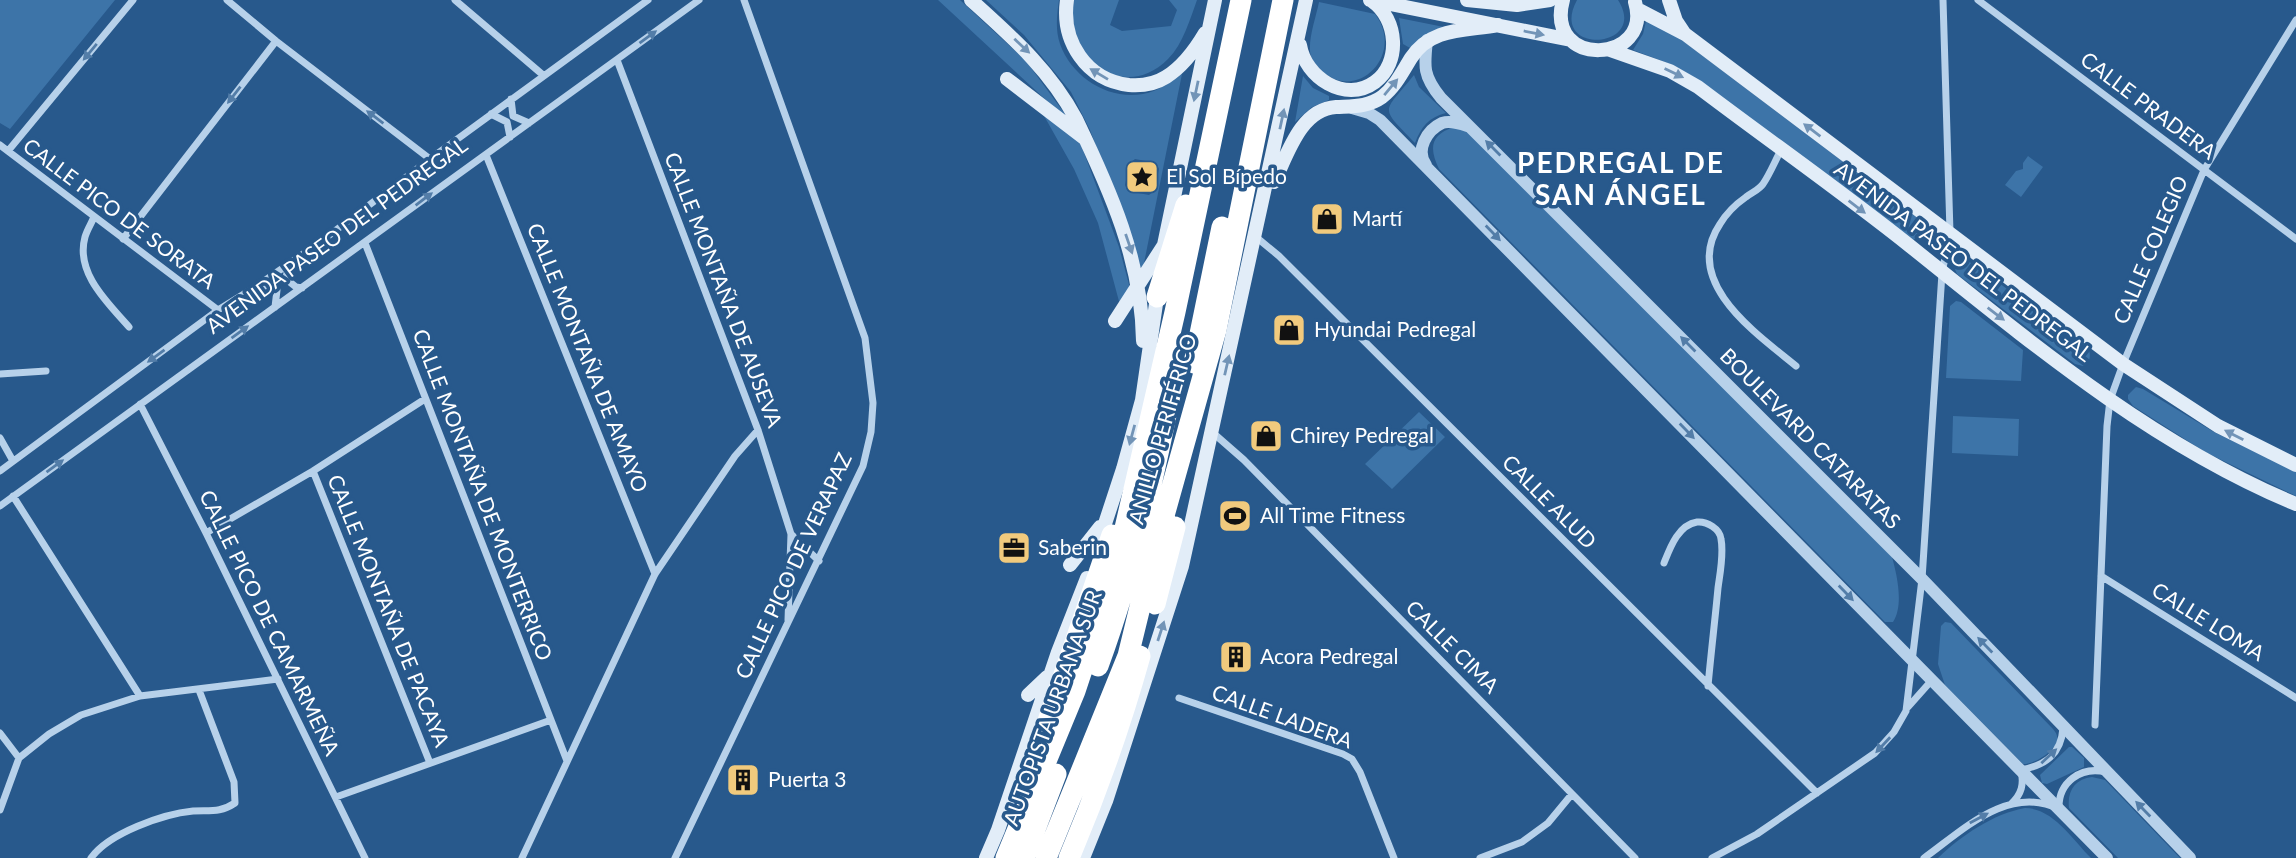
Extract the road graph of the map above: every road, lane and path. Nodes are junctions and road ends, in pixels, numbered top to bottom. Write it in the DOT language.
graph roads {
  1 [pos="133,0"];
  2 [pos="227,0"];
  3 [pos="455,0"];
  4 [pos="648,0"];
  5 [pos="699,0"];
  6 [pos="744,0"];
  7 [pos="971,0"];
  8 [pos="1067,0"];
  9 [pos="1215,0"];
  10 [pos="1241,0"];
  11 [pos="1252,0"];
  12 [pos="1270,0"];
  13 [pos="1283,0"];
  14 [pos="1306,0"];
  15 [pos="1371,0"];
  16 [pos="1466,0"];
  17 [pos="1550,0"];
  18 [pos="1563,0"];
  19 [pos="1669,0"];
  20 [pos="1943,0"];
  21 [pos="1978,0"];
  22 [pos="1510,3"];
  23 [pos="1636,3"];
  24 [pos="2296,20"];
  25 [pos="1210,23"];
  26 [pos="1498,25"];
  27 [pos="1685,34"];
  28 [pos="1427,40"];
  29 [pos="1572,40"];
  30 [pos="276,41"];
  31 [pos="1299,41"];
  32 [pos="1610,50"];
  33 [pos="617,60"];
  34 [pos="543,75"];
  35 [pos="1007,79"];
  36 [pos="1225,82"];
  37 [pos="512,99"];
  38 [pos="1352,108"];
  39 [pos="491,114"];
  40 [pos="529,123"];
  41 [pos="1473,128"];
  42 [pos="510,137"];
  43 [pos="1087,141"];
  44 [pos="0,145"];
  45 [pos="1781,150"];
  46 [pos="8,151"];
  47 [pos="486,155"];
  48 [pos="429,159"];
  49 [pos="2204,170"];
  50 [pos="1431,171"];
  51 [pos="1263,206"];
  52 [pos="94,217"];
  53 [pos="1951,232"];
  54 [pos="1256,237"];
  55 [pos="123,239"];
  56 [pos="2296,239"];
  57 [pos="365,243"];
  58 [pos="1164,245"];
  59 [pos="288,265"];
  60 [pos="1942,273"];
  61 [pos="1138,285"];
  62 [pos="257,286"];
  63 [pos="302,288"];
  64 [pos="1157,297"];
  65 [pos="275,307"];
  66 [pos="218,310"];
  67 [pos="1115,321"];
  68 [pos="129,327"];
  69 [pos="2123,364"];
  70 [pos="1796,366"];
  71 [pos="1175,370"];
  72 [pos="46,371"];
  73 [pos="0,374"];
  74 [pos="1187,391"];
  75 [pos="425,399"];
  76 [pos="1142,400"];
  77 [pos="2110,400"];
  78 [pos="140,404"];
  79 [pos="758,430"];
  80 [pos="1212,432"];
  81 [pos="0,438"];
  82 [pos="13,461"];
  83 [pos="2296,464"];
  84 [pos="0,471"];
  85 [pos="313,471"];
  86 [pos="13,496"];
  87 [pos="2296,504"];
  88 [pos="0,506"];
  89 [pos="1107,518"];
  90 [pos="206,533"];
  91 [pos="791,534"];
  92 [pos="819,561"];
  93 [pos="1664,563"];
  94 [pos="1070,565"];
  95 [pos="655,573"];
  96 [pos="2101,576"];
  97 [pos="1922,579"];
  98 [pos="788,622"];
  99 [pos="1912,660"];
  100 [pos="1051,673"];
  101 [pos="278,680"];
  102 [pos="1932,680"];
  103 [pos="1708,685"];
  104 [pos="199,690"];
  105 [pos="1028,695"];
  106 [pos="140,696"];
  107 [pos="1179,698"];
  108 [pos="2296,698"];
  109 [pos="1906,711"];
  110 [pos="551,720"];
  111 [pos="2095,726"];
  112 [pos="2063,728"];
  113 [pos="0,733"];
  114 [pos="19,758"];
  115 [pos="567,761"];
  116 [pos="430,763"];
  117 [pos="2021,770"];
  118 [pos="2107,772"];
  119 [pos="1816,793"];
  120 [pos="1572,794"];
  121 [pos="336,797"];
  122 [pos="2009,806"];
  123 [pos="2059,809"];
  124 [pos="0,810"];
  125 [pos="91,858"];
  126 [pos="365,858"];
  127 [pos="522,858"];
  128 [pos="675,858"];
  129 [pos="986,858"];
  130 [pos="997,858"];
  131 [pos="1006,858"];
  132 [pos="1024,858"];
  133 [pos="1037,858"];
  134 [pos="1046,858"];
  135 [pos="1069,858"];
  136 [pos="1083,858"];
  137 [pos="1394,858"];
  138 [pos="1480,858"];
  139 [pos="1635,858"];
  140 [pos="1712,858"];
  141 [pos="1924,858"];
  142 [pos="2107,858"];
  143 [pos="2190,858"];
  1 -- 46 [label="street, one-way"];
  2 -- 30 [label="street"];
  3 -- 34 [label="street"];
  4 -- 34 [label="street, AVENIDA PASEO DEL PEDREGAL"];
  33 -- 5 [label="street, AVENIDA PASEO DEL PEDREGAL, one-way"];
  6 -- 92 [label="street, CALLE PICO DE VERAPAZ"];
  7 -- 43 [label="main road, one-way"];
  25 -- 8 [label="main road, one-way"];
  9 -- 25 [label="main road"];
  10 -- 36 [label="highway, ANILLO PERIFÉRICO"];
  11 -- 71 [label="highway, AUTOPISTA URBANA SUR"];
  12 -- 74 [label="highway, AUTOPISTA URBANA SUR"];
  13 -- 134 [label="highway, ANILLO PERIFÉRICO"];
  14 -- 31 [label="main road"];
  15 -- 26 [label="main road, AVENIDA PASEO DEL PEDREGAL"];
  15 -- 31 [label="main road"];
  16 -- 22 [label="main road"];
  17 -- 22 [label="main road"];
  18 -- 29 [label="main road"];
  19 -- 27 [label="main road"];
  20 -- 53 [label="street"];
  21 -- 49 [label="street, CALLE PRADERA"];
  23 -- 27 [label="main road, AVENIDA PASEO DEL PEDREGAL"];
  23 -- 32 [label="main road"];
  24 -- 49 [label="street, CALLE COLEGIO"];
  25 -- 58 [label="main road, one-way"];
  26 -- 28 [label="main road"];
  26 -- 29 [label="main road, AVENIDA PASEO DEL PEDREGAL, one-way"];
  53 -- 27 [label="main road, AVENIDA PASEO DEL PEDREGAL, one-way"];
  38 -- 28 [label="main road, one-way"];
  28 -- 41 [label="street, BOULEVARD CATARATAS"];
  29 -- 32 [label="main road, AVENIDA PASEO DEL PEDREGAL"];
  48 -- 30 [label="street, one-way"];
  30 -- 55 [label="street, one-way"];
  51 -- 31 [label="main road, one-way"];
  32 -- 45 [label="main road, AVENIDA PASEO DEL PEDREGAL, one-way"];
  33 -- 40 [label="street, AVENIDA PASEO DEL PEDREGAL"];
  33 -- 79 [label="street, CALLE MONTAÑA DE AUSEVA"];
  34 -- 37 [label="street, AVENIDA PASEO DEL PEDREGAL"];
  35 -- 43 [label="main road"];
  36 -- 64 [label="highway"];
  36 -- 131 [label="highway, ANILLO PERIFÉRICO"];
  37 -- 39 [label="street, AVENIDA PASEO DEL PEDREGAL"];
  37 -- 40 [label="street"];
  38 -- 50 [label="street"];
  38 -- 51 [label="main road"];
  39 -- 42 [label="street"];
  39 -- 48 [label="street, AVENIDA PASEO DEL PEDREGAL"];
  40 -- 42 [label="street, AVENIDA PASEO DEL PEDREGAL"];
  41 -- 50 [label="street"];
  97 -- 41 [label="street, BOULEVARD CATARATAS, one-way"];
  42 -- 47 [label="street, AVENIDA PASEO DEL PEDREGAL"];
  43 -- 61 [label="main road, one-way"];
  44 -- 46 [label="street, CALLE PICO DE SORATA"];
  45 -- 60 [label="main road, AVENIDA PASEO DEL PEDREGAL, one-way"];
  45 -- 70 [label="street"];
  46 -- 52 [label="street, CALLE PICO DE SORATA"];
  57 -- 47 [label="street, AVENIDA PASEO DEL PEDREGAL, one-way"];
  47 -- 95 [label="street, CALLE MONTAÑA DE AMAYO"];
  48 -- 59 [label="street, AVENIDA PASEO DEL PEDREGAL"];
  49 -- 56 [label="street, CALLE PRADERA"];
  49 -- 69 [label="street, CALLE COLEGIO"];
  50 -- 99 [label="street, one-way"];
  51 -- 54 [label="main road"];
  52 -- 55 [label="street, CALLE PICO DE SORATA"];
  52 -- 68 [label="street"];
  53 -- 60 [label="street"];
  53 -- 69 [label="main road, AVENIDA PASEO DEL PEDREGAL"];
  80 -- 54 [label="main road, one-way"];
  54 -- 103 [label="street, CALLE ALUD"];
  55 -- 66 [label="street, CALLE PICO DE SORATA"];
  57 -- 63 [label="street, AVENIDA PASEO DEL PEDREGAL"];
  57 -- 75 [label="street, CALLE MONTAÑA DE MONTERRICO"];
  58 -- 61 [label="main road"];
  58 -- 64 [label="main road"];
  59 -- 62 [label="street, AVENIDA PASEO DEL PEDREGAL"];
  59 -- 63 [label="street"];
  60 -- 77 [label="main road, AVENIDA PASEO DEL PEDREGAL, one-way"];
  60 -- 97 [label="street"];
  61 -- 67 [label="main road"];
  61 -- 76 [label="main road"];
  62 -- 65 [label="street"];
  62 -- 66 [label="street, AVENIDA PASEO DEL PEDREGAL"];
  63 -- 65 [label="street, AVENIDA PASEO DEL PEDREGAL"];
  64 -- 76 [label="main road"];
  78 -- 65 [label="street, AVENIDA PASEO DEL PEDREGAL, one-way"];
  66 -- 82 [label="street, AVENIDA PASEO DEL PEDREGAL, one-way"];
  69 -- 77 [label="street, CALLE COLEGIO"];
  83 -- 69 [label="main road, AVENIDA PASEO DEL PEDREGAL, one-way"];
  71 -- 130 [label="highway"];
  71 -- 132 [label="highway, AUTOPISTA URBANA SUR"];
  72 -- 73 [label="street"];
  74 -- 133 [label="highway, AUTOPISTA URBANA SUR"];
  74 -- 135 [label="highway"];
  75 -- 85 [label="street"];
  75 -- 110 [label="street, CALLE MONTAÑA DE MONTERRICO"];
  76 -- 89 [label="main road, one-way"];
  77 -- 87 [label="main road, AVENIDA PASEO DEL PEDREGAL"];
  77 -- 96 [label="street, CALLE COLEGIO"];
  86 -- 78 [label="street, AVENIDA PASEO DEL PEDREGAL, one-way"];
  78 -- 90 [label="street, CALLE PICO DE CAMARMEÑA"];
  79 -- 91 [label="street, CALLE MONTAÑA DE AUSEVA"];
  79 -- 95 [label="street"];
  80 -- 120 [label="street, CALLE CIMA"];
  136 -- 80 [label="main road, one-way"];
  81 -- 82 [label="street"];
  82 -- 84 [label="street, AVENIDA PASEO DEL PEDREGAL"];
  85 -- 90 [label="street"];
  85 -- 116 [label="street, CALLE MONTAÑA DE PACAYA"];
  86 -- 88 [label="street, AVENIDA PASEO DEL PEDREGAL"];
  86 -- 106 [label="street"];
  89 -- 94 [label="main road"];
  89 -- 100 [label="main road"];
  90 -- 101 [label="street, CALLE PICO DE CAMARMEÑA"];
  91 -- 92 [label="street, CALLE MONTAÑA DE AUSEVA"];
  91 -- 98 [label="street, CALLE MONTAÑA DE AUSEVA"];
  92 -- 98 [label="street, CALLE PICO DE VERAPAZ"];
  93 -- 103 [label="street"];
  95 -- 115 [label="street"];
  96 -- 108 [label="street, CALLE LOMA"];
  96 -- 111 [label="street, CALLE COLEGIO"];
  97 -- 99 [label="street"];
  112 -- 97 [label="street, BOULEVARD CATARATAS, one-way"];
  98 -- 128 [label="street, CALLE PICO DE VERAPAZ"];
  99 -- 102 [label="street"];
  99 -- 109 [label="street"];
  100 -- 105 [label="main road"];
  100 -- 129 [label="main road"];
  101 -- 104 [label="street"];
  101 -- 121 [label="street, CALLE PICO DE CAMARMEÑA"];
  102 -- 109 [label="street"];
  102 -- 117 [label="street"];
  103 -- 119 [label="street, CALLE ALUD"];
  104 -- 106 [label="street"];
  104 -- 125 [label="street"];
  106 -- 114 [label="street"];
  107 -- 137 [label="street, CALLE LADERA"];
  109 -- 119 [label="street, one-way"];
  110 -- 115 [label="street, CALLE MONTAÑA DE MONTERRICO"];
  110 -- 116 [label="street"];
  117 -- 112 [label="street, one-way"];
  112 -- 118 [label="street, BOULEVARD CATARATAS"];
  113 -- 114 [label="street"];
  114 -- 124 [label="street"];
  115 -- 127 [label="street"];
  116 -- 121 [label="street"];
  117 -- 122 [label="street"];
  117 -- 123 [label="street"];
  118 -- 123 [label="street"];
  143 -- 118 [label="street, BOULEVARD CATARATAS, one-way"];
  119 -- 140 [label="street"];
  120 -- 138 [label="street"];
  120 -- 139 [label="street, CALLE CIMA"];
  121 -- 126 [label="street, CALLE PICO DE CAMARMEÑA"];
  122 -- 123 [label="street"];
  141 -- 122 [label="street, one-way"];
  123 -- 142 [label="street"];
}
